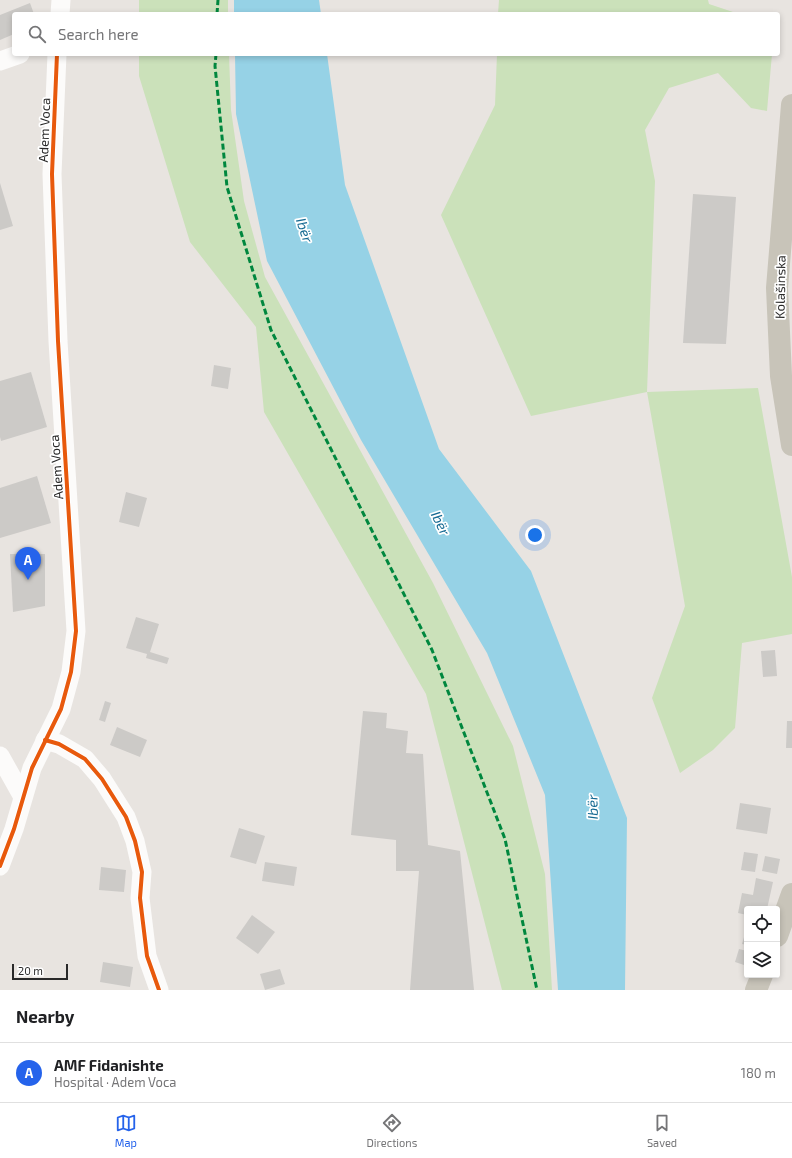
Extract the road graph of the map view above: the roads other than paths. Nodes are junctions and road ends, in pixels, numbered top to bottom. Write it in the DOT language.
graph roads {
  1 [pos="61,0"];
  2 [pos="60,12"];
  3 [pos="14,56"];
  4 [pos="58,56"];
  5 [pos="0,61"];
  6 [pos="792,105"];
  7 [pos="792,445"];
  8 [pos="45,740"];
  9 [pos="0,756"];
  10 [pos="23,797"];
  11 [pos="0,866"];
  12 [pos="790,907"];
  13 [pos="780,929"];
  14 [pos="761,978"];
  15 [pos="158,990"];
  16 [pos="756,990"];
  1 -- 2 [label="street"];
  3 -- 5 [label="street"];
  4 -- 8 [label="street, Adem Voca"];
  6 -- 7 [label="main road, Kolašinska"];
  8 -- 10 [label="street, Adem Voca"];
  8 -- 15 [label="street"];
  9 -- 10 [label="street"];
  10 -- 11 [label="street, Adem Voca"];
  12 -- 13 [label="main road"];
  14 -- 16 [label="main road"];
}
